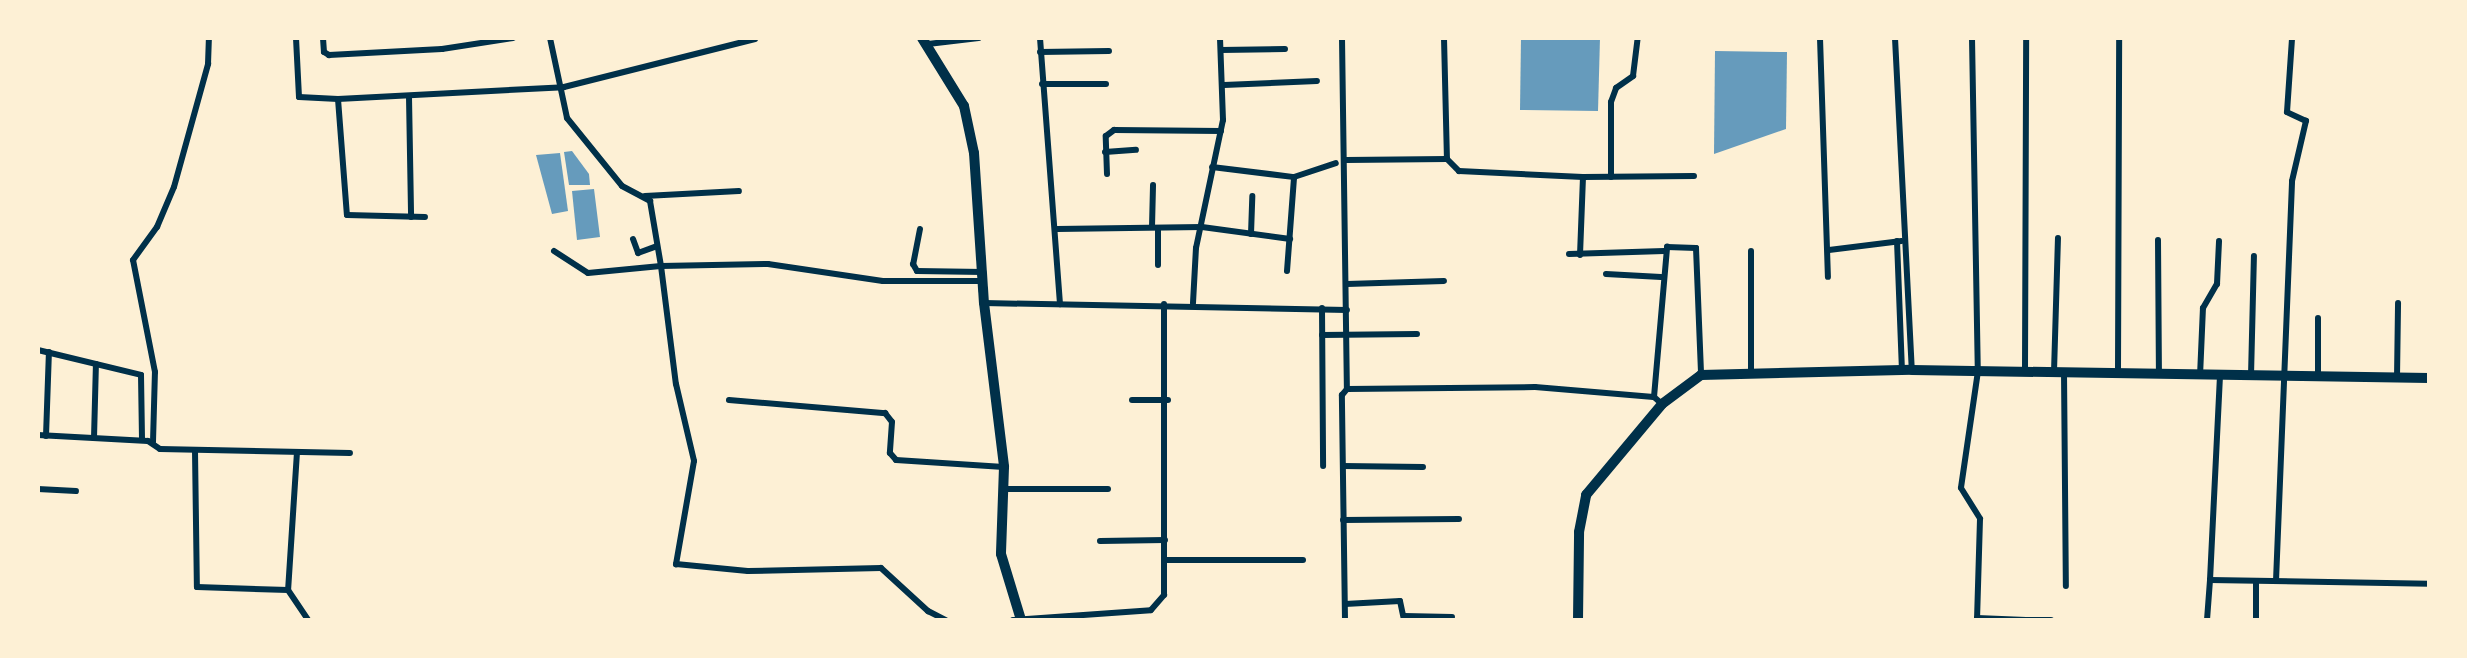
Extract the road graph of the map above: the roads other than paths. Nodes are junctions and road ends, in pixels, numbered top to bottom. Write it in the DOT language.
graph roads {
  1 [pos="209,38"];
  2 [pos="296,38"];
  3 [pos="323,38"];
  4 [pos="513,38"];
  5 [pos="550,38"];
  6 [pos="979,38"];
  7 [pos="1040,38"];
  8 [pos="1220,38"];
  9 [pos="1342,38"];
  10 [pos="1444,38"];
  11 [pos="1638,38"];
  12 [pos="1820,38"];
  13 [pos="1895,38"];
  14 [pos="1972,38"];
  15 [pos="2026,38"];
  16 [pos="2119,38"];
  17 [pos="2292,38"];
  18 [pos="755,39"];
  19 [pos="925,41"];
  20 [pos="1285,49"];
  21 [pos="1221,50"];
  22 [pos="1109,51"];
  23 [pos="1040,52"];
  24 [pos="1317,81"];
  25 [pos="1042,84"];
  26 [pos="1106,84"];
  27 [pos="1224,85"];
  28 [pos="564,87"];
  29 [pos="409,97"];
  30 [pos="338,99"];
  31 [pos="1221,131"];
  32 [pos="1136,150"];
  33 [pos="1105,152"];
  34 [pos="1447,159"];
  35 [pos="1346,160"];
  36 [pos="1336,163"];
  37 [pos="1212,167"];
  38 [pos="1107,174"];
  39 [pos="1694,176"];
  40 [pos="1294,177"];
  41 [pos="1583,177"];
  42 [pos="1611,177"];
  43 [pos="1153,185"];
  44 [pos="739,191"];
  45 [pos="645,196"];
  46 [pos="1252,196"];
  47 [pos="411,217"];
  48 [pos="425,217"];
  49 [pos="1155,227"];
  50 [pos="1202,227"];
  51 [pos="920,229"];
  52 [pos="1057,229"];
  53 [pos="1251,234"];
  54 [pos="2058,238"];
  55 [pos="633,239"];
  56 [pos="1290,239"];
  57 [pos="2158,240"];
  58 [pos="1901,241"];
  59 [pos="2219,241"];
  60 [pos="657,246"];
  61 [pos="1829,250"];
  62 [pos="554,251"];
  63 [pos="1664,251"];
  64 [pos="1751,251"];
  65 [pos="1569,254"];
  66 [pos="1580,255"];
  67 [pos="2254,256"];
  68 [pos="1158,265"];
  69 [pos="661,266"];
  70 [pos="1287,271"];
  71 [pos="1606,274"];
  72 [pos="983,277"];
  73 [pos="1661,277"];
  74 [pos="1828,277"];
  75 [pos="1444,281"];
  76 [pos="1347,284"];
  77 [pos="984,303"];
  78 [pos="1193,303"];
  79 [pos="2398,303"];
  80 [pos="1060,304"];
  81 [pos="1164,304"];
  82 [pos="1322,308"];
  83 [pos="1347,310"];
  84 [pos="2318,318"];
  85 [pos="1417,334"];
  86 [pos="1322,335"];
  87 [pos="1347,335"];
  88 [pos="38,350"];
  89 [pos="49,352"];
  90 [pos="96,364"];
  91 [pos="1907,370"];
  92 [pos="1751,371"];
  93 [pos="1978,371"];
  94 [pos="2025,371"];
  95 [pos="2059,372"];
  96 [pos="2118,372"];
  97 [pos="1701,375"];
  98 [pos="2159,375"];
  99 [pos="2200,376"];
  100 [pos="2220,376"];
  101 [pos="2251,376"];
  102 [pos="2286,377"];
  103 [pos="2318,377"];
  104 [pos="2397,378"];
  105 [pos="2429,378"];
  106 [pos="1345,392"];
  107 [pos="1322,395"];
  108 [pos="729,400"];
  109 [pos="1132,400"];
  110 [pos="1168,400"];
  111 [pos="1658,400"];
  112 [pos="42,436"];
  113 [pos="94,438"];
  114 [pos="142,440"];
  115 [pos="153,442"];
  116 [pos="195,451"];
  117 [pos="297,452"];
  118 [pos="350,453"];
  119 [pos="1323,466"];
  120 [pos="1343,466"];
  121 [pos="1004,467"];
  122 [pos="1423,467"];
  123 [pos="38,489"];
  124 [pos="1004,489"];
  125 [pos="1108,489"];
  126 [pos="76,491"];
  127 [pos="1459,519"];
  128 [pos="1343,520"];
  129 [pos="1165,540"];
  130 [pos="1100,541"];
  131 [pos="1164,560"];
  132 [pos="1303,560"];
  133 [pos="2210,580"];
  134 [pos="2256,581"];
  135 [pos="2276,581"];
  136 [pos="2429,584"];
  137 [pos="2066,586"];
  138 [pos="288,590"];
  139 [pos="1345,604"];
  140 [pos="1151,610"];
  141 [pos="1452,617"];
  142 [pos="1404,618"];
  143 [pos="1017,619"];
  144 [pos="1977,619"];
  145 [pos="308,620"];
  146 [pos="946,620"];
  147 [pos="1153,620"];
  148 [pos="1345,620"];
  149 [pos="1578,620"];
  150 [pos="2026,620"];
  151 [pos="2051,620"];
  152 [pos="2207,620"];
  153 [pos="2256,620"];
  1 -- 115 [label="street"];
  2 -- 30 [label="street"];
  3 -- 4 [label="street"];
  5 -- 28 [label="street"];
  6 -- 19 [label="street"];
  7 -- 23 [label="street"];
  8 -- 21 [label="street"];
  9 -- 35 [label="street"];
  10 -- 34 [label="street"];
  11 -- 42 [label="street"];
  12 -- 61 [label="street"];
  13 -- 58 [label="street"];
  14 -- 93 [label="street"];
  15 -- 94 [label="street"];
  16 -- 96 [label="street"];
  17 -- 102 [label="street"];
  18 -- 28 [label="street"];
  19 -- 72 [label="main road"];
  20 -- 21 [label="street"];
  21 -- 27 [label="street"];
  22 -- 23 [label="street"];
  23 -- 25 [label="street"];
  24 -- 27 [label="street"];
  25 -- 26 [label="street"];
  25 -- 52 [label="street"];
  27 -- 31 [label="street"];
  28 -- 29 [label="street"];
  28 -- 45 [label="street"];
  29 -- 30 [label="street"];
  29 -- 47 [label="street"];
  30 -- 47 [label="street"];
  31 -- 33 [label="street"];
  31 -- 37 [label="street"];
  32 -- 33 [label="street"];
  33 -- 38 [label="street"];
  34 -- 35 [label="street"];
  34 -- 41 [label="street"];
  35 -- 76 [label="street"];
  36 -- 40 [label="street"];
  37 -- 40 [label="street"];
  37 -- 50 [label="street"];
  39 -- 42 [label="street"];
  40 -- 56 [label="street"];
  41 -- 42 [label="street"];
  41 -- 66 [label="street"];
  43 -- 49 [label="street"];
  44 -- 45 [label="street"];
  45 -- 60 [label="street"];
  46 -- 53 [label="street"];
  47 -- 48 [label="street"];
  49 -- 50 [label="street"];
  49 -- 52 [label="street"];
  49 -- 68 [label="street"];
  50 -- 53 [label="street"];
  50 -- 78 [label="street"];
  51 -- 72 [label="street"];
  52 -- 80 [label="street"];
  53 -- 56 [label="street"];
  54 -- 95 [label="street"];
  55 -- 60 [label="street"];
  56 -- 70 [label="street"];
  57 -- 98 [label="street"];
  58 -- 61 [label="street"];
  58 -- 91 [label="street"];
  59 -- 99 [label="street"];
  60 -- 69 [label="street"];
  61 -- 74 [label="street"];
  62 -- 69 [label="street"];
  63 -- 66 [label="street"];
  63 -- 73 [label="street"];
  63 -- 97 [label="street"];
  64 -- 92 [label="street"];
  65 -- 66 [label="street"];
  67 -- 101 [label="street"];
  69 -- 72 [label="street"];
  69 -- 146 [label="street"];
  71 -- 73 [label="street"];
  72 -- 77 [label="main road"];
  73 -- 111 [label="street"];
  75 -- 76 [label="street"];
  76 -- 83 [label="street"];
  77 -- 80 [label="street"];
  77 -- 121 [label="main road"];
  78 -- 81 [label="street"];
  78 -- 82 [label="street"];
  79 -- 104 [label="street"];
  80 -- 81 [label="street"];
  81 -- 110 [label="street"];
  82 -- 83 [label="street"];
  82 -- 86 [label="street"];
  83 -- 87 [label="street"];
  84 -- 103 [label="street"];
  85 -- 87 [label="street"];
  86 -- 87 [label="street"];
  86 -- 107 [label="street"];
  87 -- 106 [label="street"];
  88 -- 89 [label="street"];
  89 -- 90 [label="street"];
  89 -- 112 [label="street"];
  90 -- 113 [label="street"];
  90 -- 114 [label="street"];
  91 -- 92 [label="main road"];
  91 -- 93 [label="main road"];
  92 -- 97 [label="main road"];
  93 -- 94 [label="main road"];
  93 -- 144 [label="street"];
  94 -- 95 [label="main road"];
  95 -- 96 [label="main road"];
  95 -- 137 [label="street"];
  96 -- 98 [label="main road"];
  97 -- 111 [label="main road"];
  98 -- 99 [label="main road"];
  99 -- 100 [label="main road"];
  100 -- 101 [label="main road"];
  100 -- 133 [label="street"];
  101 -- 102 [label="main road"];
  102 -- 103 [label="main road"];
  102 -- 135 [label="street"];
  103 -- 104 [label="main road"];
  104 -- 105 [label="main road"];
  106 -- 107 [label="street"];
  106 -- 111 [label="street"];
  106 -- 120 [label="street"];
  107 -- 119 [label="street"];
  108 -- 121 [label="street"];
  109 -- 110 [label="street"];
  110 -- 129 [label="street"];
  111 -- 149 [label="main road"];
  112 -- 113 [label="street"];
  113 -- 114 [label="street"];
  114 -- 115 [label="street"];
  115 -- 116 [label="street"];
  116 -- 117 [label="street"];
  116 -- 138 [label="street"];
  117 -- 118 [label="street"];
  117 -- 138 [label="street"];
  120 -- 122 [label="street"];
  120 -- 128 [label="street"];
  121 -- 124 [label="main road"];
  123 -- 126 [label="street"];
  124 -- 125 [label="street"];
  124 -- 143 [label="main road"];
  127 -- 128 [label="street"];
  128 -- 139 [label="street"];
  129 -- 130 [label="street"];
  129 -- 131 [label="street"];
  131 -- 132 [label="street"];
  131 -- 140 [label="street"];
  133 -- 134 [label="street"];
  133 -- 152 [label="street"];
  134 -- 135 [label="street"];
  134 -- 153 [label="street"];
  135 -- 136 [label="street"];
  138 -- 145 [label="street"];
  139 -- 142 [label="street"];
  139 -- 148 [label="street"];
  140 -- 143 [label="street"];
  140 -- 147 [label="street"];
  141 -- 142 [label="street"];
  144 -- 150 [label="street"];
  150 -- 151 [label="street"];
}
